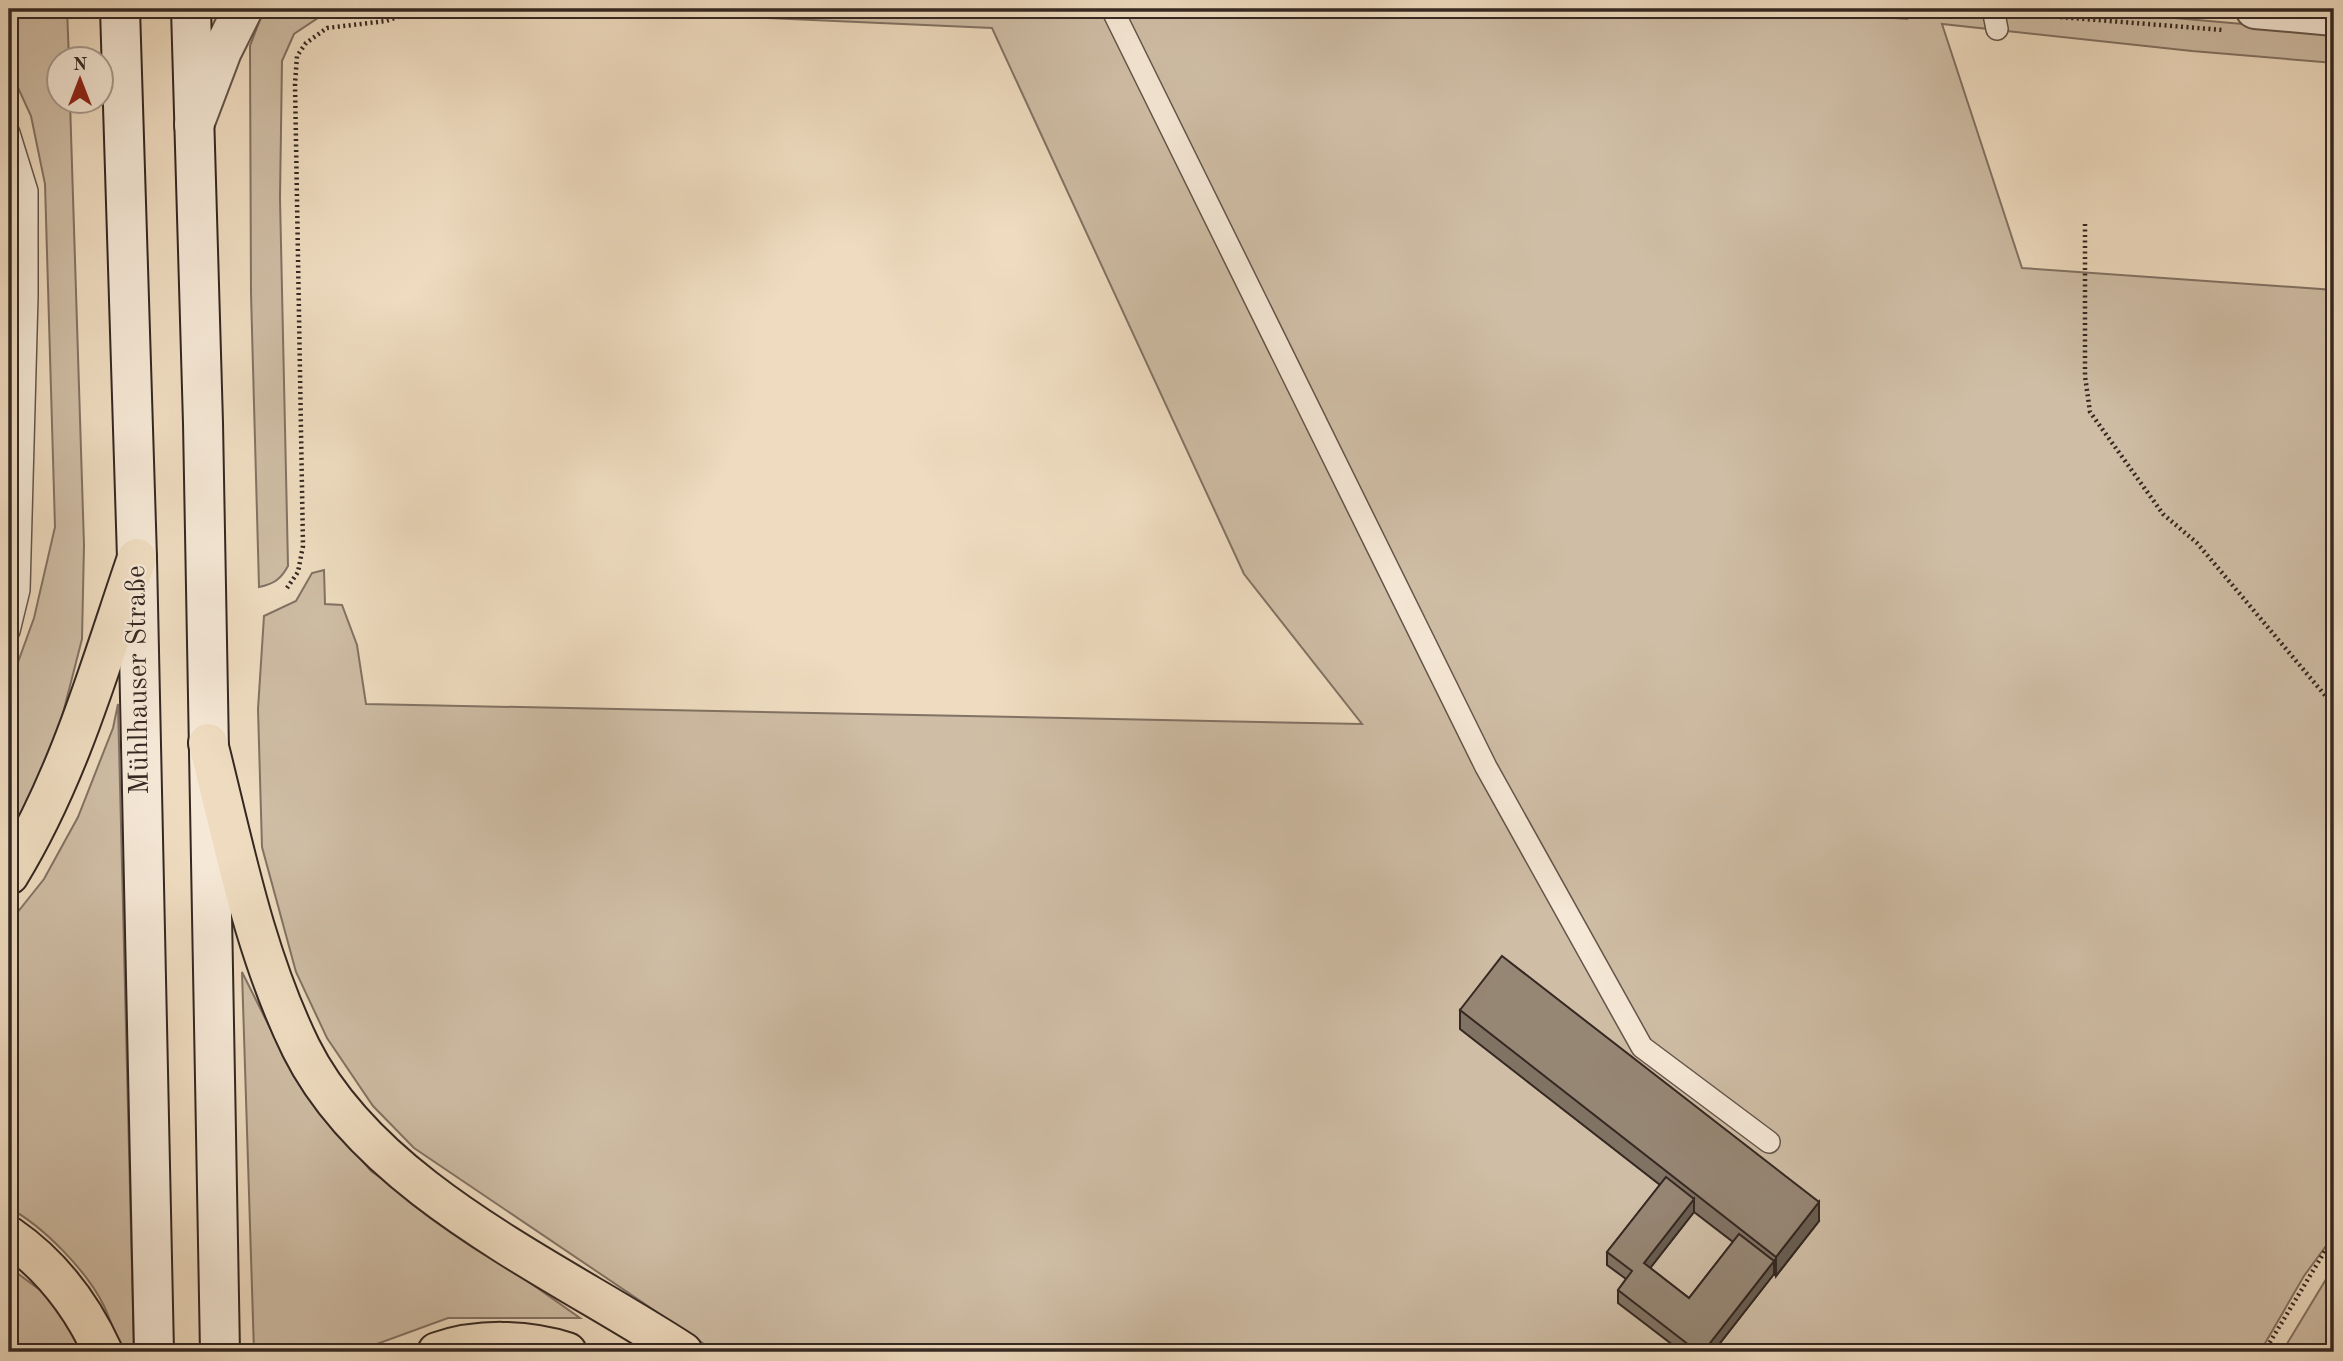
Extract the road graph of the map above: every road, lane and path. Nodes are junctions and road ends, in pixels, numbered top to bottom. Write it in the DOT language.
graph roads {
  1 [pos="120,9"];
  2 [pos="191,9"];
  3 [pos="243,9"];
  4 [pos="410,9"];
  5 [pos="1112,9"];
  6 [pos="1952,9"];
  7 [pos="2334,16"];
  8 [pos="1994,17"];
  9 [pos="2242,20"];
  10 [pos="194,125"];
  11 [pos="9,133"];
  12 [pos="2085,224"];
  13 [pos="137,558"];
  14 [pos="287,588"];
  15 [pos="9,631"];
  16 [pos="2334,706"];
  17 [pos="208,743"];
  18 [pos="9,875"];
  19 [pos="1769,1142"];
  20 [pos="9,1236"];
  21 [pos="2334,1236"];
  22 [pos="103,1352"];
  23 [pos="155,1352"];
  24 [pos="220,1352"];
  25 [pos="437,1352"];
  26 [pos="567,1352"];
  27 [pos="683,1352"];
  28 [pos="2264,1352"];
  1 -- 13 [label="main road, Mühlhauser Straße"];
  2 -- 10 [label="main road"];
  3 -- 10 [label="main road"];
  4 -- 14 [label="path"];
  5 -- 19 [label="lane"];
  6 -- 8 [label="path"];
  7 -- 9 [label="main road"];
  8 -- 9 [label="path"];
  10 -- 17 [label="main road"];
  11 -- 15 [label="lane"];
  12 -- 16 [label="path"];
  13 -- 18 [label="highway"];
  13 -- 23 [label="main road, Mühlhauser Straße"];
  17 -- 24 [label="main road"];
  17 -- 27 [label="highway"];
  20 -- 22 [label="highway"];
  21 -- 28 [label="path"];
  25 -- 26 [label="highway"];
}
